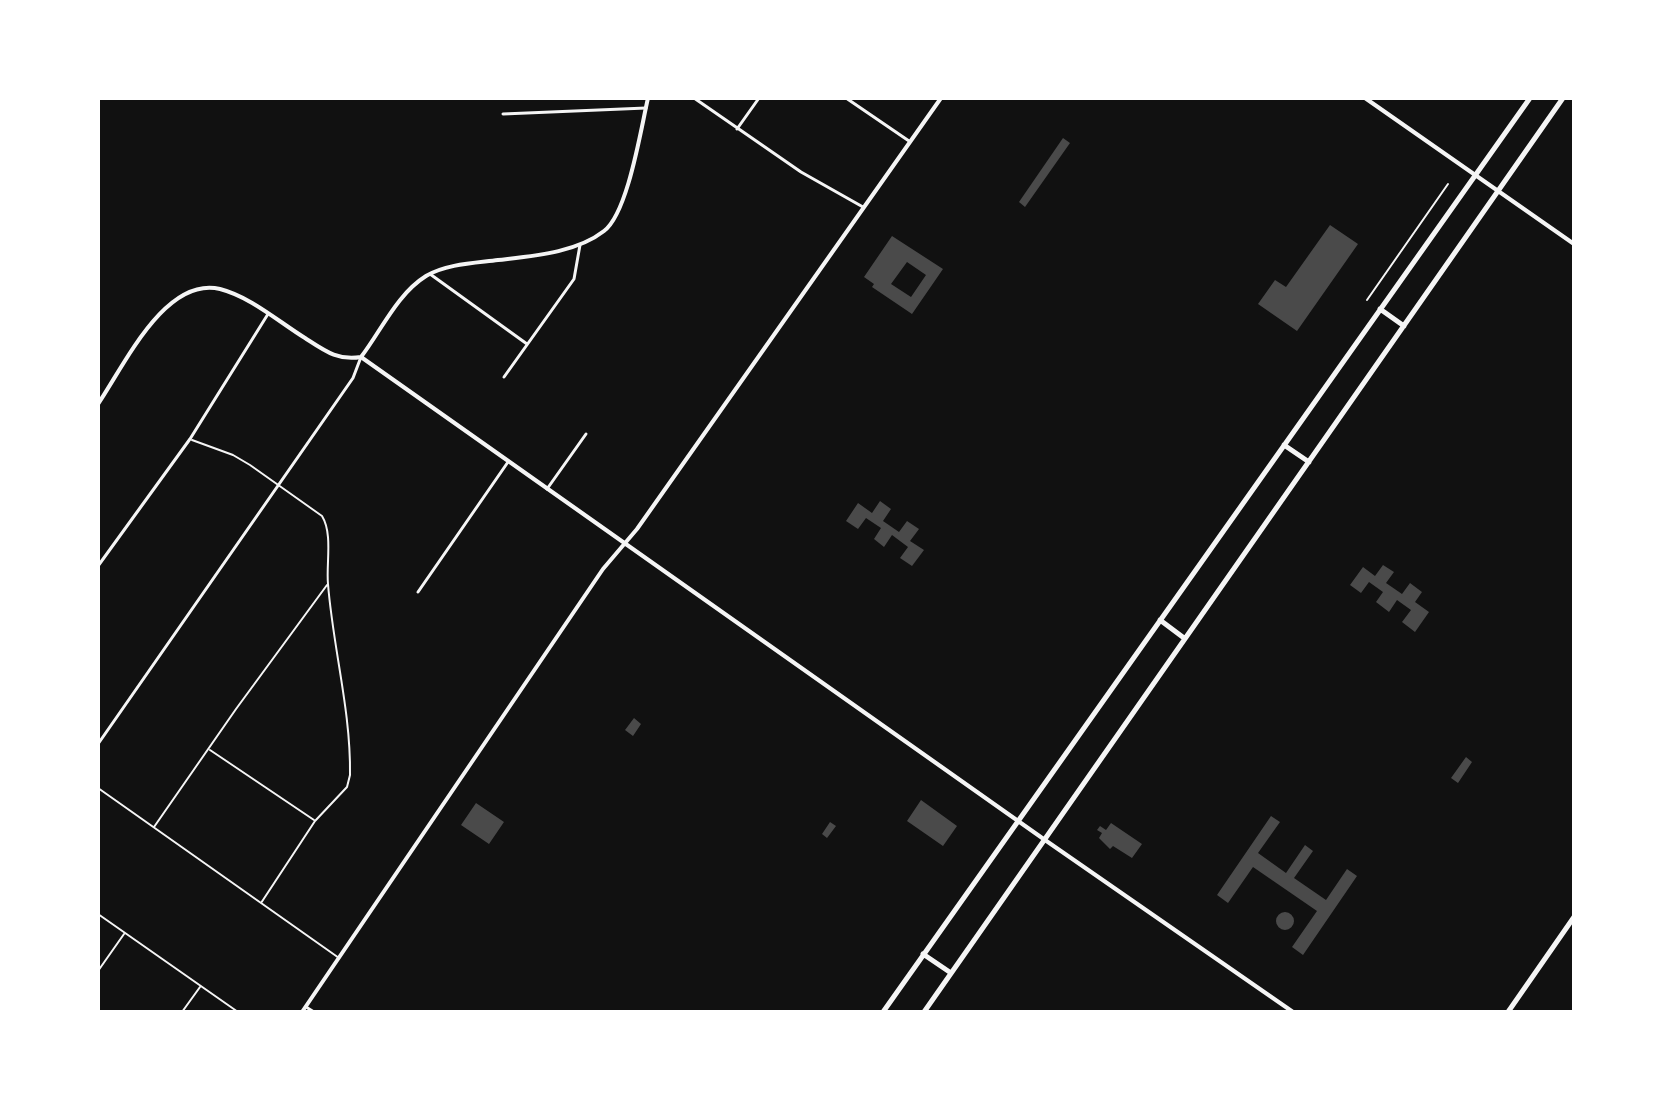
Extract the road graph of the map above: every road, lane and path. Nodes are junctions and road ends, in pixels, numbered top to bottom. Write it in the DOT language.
graph roads {
  1 [pos="648,98"];
  2 [pos="694,98"];
  3 [pos="759,98"];
  4 [pos="846,98"];
  5 [pos="941,98"];
  6 [pos="1365,98"];
  7 [pos="1530,98"];
  8 [pos="1563,98"];
  9 [pos="646,108"];
  10 [pos="503,114"];
  11 [pos="737,129"];
  12 [pos="911,142"];
  13 [pos="1475,175"];
  14 [pos="1448,184"];
  15 [pos="1499,191"];
  16 [pos="863,207"];
  17 [pos="1574,244"];
  18 [pos="580,245"];
  19 [pos="430,274"];
  20 [pos="1367,300"];
  21 [pos="1380,309"];
  22 [pos="268,314"];
  23 [pos="1404,326"];
  24 [pos="527,345"];
  25 [pos="361,357"];
  26 [pos="504,377"];
  27 [pos="98,404"];
  28 [pos="586,434"];
  29 [pos="190,439"];
  30 [pos="1284,445"];
  31 [pos="508,462"];
  32 [pos="1309,462"];
  33 [pos="280,485"];
  34 [pos="547,489"];
  35 [pos="624,544"];
  36 [pos="98,566"];
  37 [pos="328,584"];
  38 [pos="418,592"];
  39 [pos="1160,620"];
  40 [pos="1184,638"];
  41 [pos="98,744"];
  42 [pos="209,749"];
  43 [pos="98,788"];
  44 [pos="1017,820"];
  45 [pos="315,821"];
  46 [pos="154,827"];
  47 [pos="1045,840"];
  48 [pos="261,903"];
  49 [pos="98,914"];
  50 [pos="1574,917"];
  51 [pos="125,933"];
  52 [pos="923,954"];
  53 [pos="339,958"];
  54 [pos="98,971"];
  55 [pos="951,973"];
  56 [pos="200,986"];
  57 [pos="304,1009"];
  58 [pos="182,1012"];
  59 [pos="238,1012"];
  60 [pos="314,1012"];
  61 [pos="883,1012"];
  62 [pos="924,1012"];
  63 [pos="1293,1012"];
  64 [pos="1508,1012"];
  1 -- 9 [label="street"];
  2 -- 11 [label="street"];
  3 -- 11 [label="street"];
  4 -- 12 [label="street"];
  5 -- 12 [label="street"];
  6 -- 13 [label="street"];
  7 -- 13 [label="main road"];
  8 -- 15 [label="main road"];
  9 -- 10 [label="street"];
  9 -- 18 [label="street"];
  11 -- 16 [label="street"];
  12 -- 16 [label="street"];
  13 -- 15 [label="street"];
  13 -- 21 [label="main road"];
  14 -- 20 [label="lane"];
  15 -- 17 [label="street"];
  15 -- 23 [label="main road"];
  16 -- 35 [label="street"];
  18 -- 19 [label="street"];
  18 -- 24 [label="street"];
  19 -- 24 [label="street"];
  19 -- 25 [label="street"];
  21 -- 23 [label="main road"];
  21 -- 30 [label="main road"];
  22 -- 25 [label="street"];
  22 -- 27 [label="street"];
  22 -- 29 [label="street"];
  23 -- 32 [label="main road"];
  24 -- 26 [label="street"];
  25 -- 31 [label="street"];
  25 -- 33 [label="street"];
  28 -- 34 [label="street"];
  29 -- 33 [label="lane"];
  29 -- 36 [label="street"];
  30 -- 32 [label="main road"];
  30 -- 39 [label="main road"];
  31 -- 34 [label="street"];
  31 -- 38 [label="street"];
  32 -- 40 [label="main road"];
  33 -- 37 [label="lane"];
  33 -- 41 [label="street"];
  34 -- 35 [label="street"];
  35 -- 44 [label="street"];
  35 -- 53 [label="street"];
  37 -- 42 [label="lane"];
  37 -- 45 [label="lane"];
  39 -- 40 [label="main road"];
  39 -- 44 [label="main road"];
  40 -- 47 [label="main road"];
  42 -- 45 [label="lane"];
  42 -- 46 [label="lane"];
  43 -- 46 [label="lane"];
  44 -- 47 [label="street"];
  44 -- 52 [label="main road"];
  45 -- 48 [label="lane"];
  46 -- 48 [label="lane"];
  47 -- 55 [label="main road"];
  47 -- 63 [label="street"];
  48 -- 53 [label="lane"];
  49 -- 51 [label="lane"];
  50 -- 64 [label="main road"];
  51 -- 54 [label="lane"];
  51 -- 56 [label="lane"];
  52 -- 55 [label="main road"];
  52 -- 61 [label="main road"];
  53 -- 57 [label="street"];
  55 -- 62 [label="main road"];
  56 -- 58 [label="lane"];
  56 -- 59 [label="lane"];
  57 -- 60 [label="street"];
}
